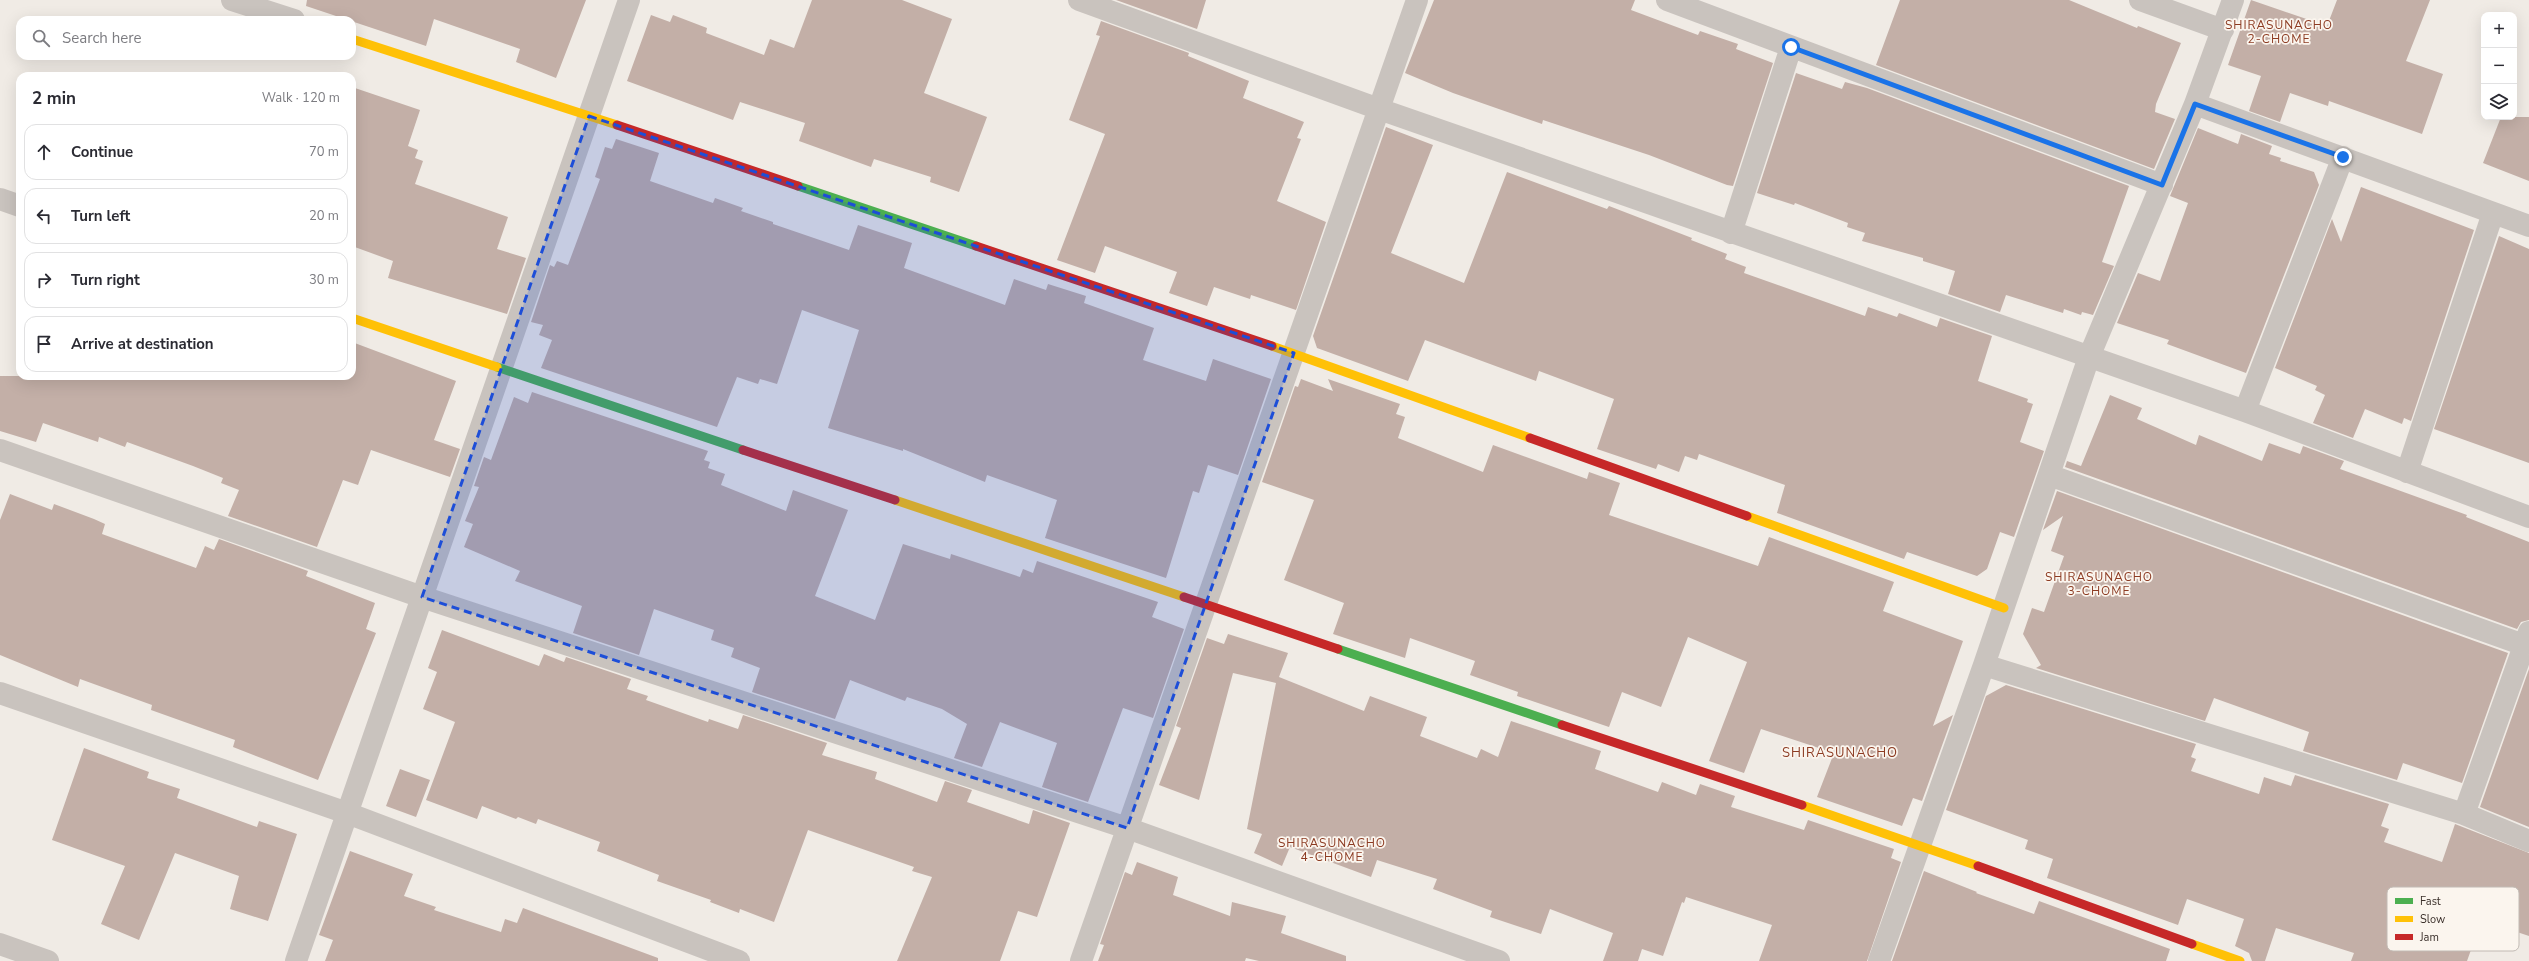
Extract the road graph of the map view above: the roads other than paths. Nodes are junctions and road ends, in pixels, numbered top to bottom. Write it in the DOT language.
graph roads {
  1 [pos="232,0"];
  2 [pos="629,0"];
  3 [pos="1079,0"];
  4 [pos="1417,0"];
  5 [pos="1667,0"];
  6 [pos="2140,0"];
  7 [pos="2233,0"];
  8 [pos="282,16"];
  9 [pos="2223,30"];
  10 [pos="356,40"];
  11 [pos="1791,47"];
  12 [pos="2195,104"];
  13 [pos="1379,109"];
  14 [pos="589,116"];
  15 [pos="2343,157"];
  16 [pos="2162,185"];
  17 [pos="0,199"];
  18 [pos="16,205"];
  19 [pos="2493,213"];
  20 [pos="2529,226"];
  21 [pos="1731,233"];
  22 [pos="356,319"];
  23 [pos="1294,353"];
  24 [pos="2089,357"];
  25 [pos="501,369"];
  26 [pos="2244,410"];
  27 [pos="0,450"];
  28 [pos="2407,472"];
  29 [pos="2049,475"];
  30 [pos="2529,517"];
  31 [pos="422,597"];
  32 [pos="1205,607"];
  33 [pos="2004,608"];
  34 [pos="2527,639"];
  35 [pos="1984,665"];
  36 [pos="0,693"];
  37 [pos="347,813"];
  38 [pos="2464,814"];
  39 [pos="1127,828"];
  40 [pos="2529,841"];
  41 [pos="1920,846"];
  42 [pos="0,944"];
  43 [pos="48,961"];
  44 [pos="296,961"];
  45 [pos="739,961"];
  46 [pos="1081,961"];
  47 [pos="1499,961"];
  48 [pos="1879,961"];
  49 [pos="2240,961"];
  1 -- 8 [label="street"];
  2 -- 14 [label="street"];
  3 -- 13 [label="street"];
  4 -- 13 [label="street"];
  5 -- 11 [label="street"];
  6 -- 9 [label="street"];
  7 -- 9 [label="street"];
  9 -- 12 [label="street"];
  10 -- 14 [label="street"];
  11 -- 16 [label="street"];
  11 -- 21 [label="street"];
  12 -- 15 [label="street"];
  12 -- 16 [label="street"];
  13 -- 21 [label="street"];
  13 -- 23 [label="street"];
  14 -- 23 [label="street"];
  14 -- 25 [label="street"];
  15 -- 19 [label="street"];
  15 -- 26 [label="street"];
  16 -- 24 [label="street"];
  17 -- 18 [label="street"];
  19 -- 20 [label="street"];
  19 -- 28 [label="street"];
  21 -- 24 [label="street"];
  22 -- 25 [label="street"];
  23 -- 32 [label="street"];
  23 -- 33 [label="street"];
  24 -- 26 [label="street"];
  24 -- 29 [label="street"];
  25 -- 31 [label="street"];
  25 -- 32 [label="street"];
  26 -- 28 [label="street"];
  27 -- 31 [label="street"];
  28 -- 30 [label="street"];
  29 -- 33 [label="street"];
  29 -- 34 [label="street"];
  31 -- 37 [label="street"];
  31 -- 39 [label="street"];
  32 -- 39 [label="street"];
  32 -- 41 [label="street"];
  33 -- 35 [label="street"];
  34 -- 38 [label="street"];
  35 -- 38 [label="street"];
  35 -- 41 [label="street"];
  36 -- 37 [label="street"];
  37 -- 44 [label="street"];
  37 -- 45 [label="street"];
  38 -- 40 [label="street"];
  39 -- 46 [label="street"];
  39 -- 47 [label="street"];
  41 -- 48 [label="street"];
  41 -- 49 [label="street"];
  42 -- 43 [label="street"];
}
